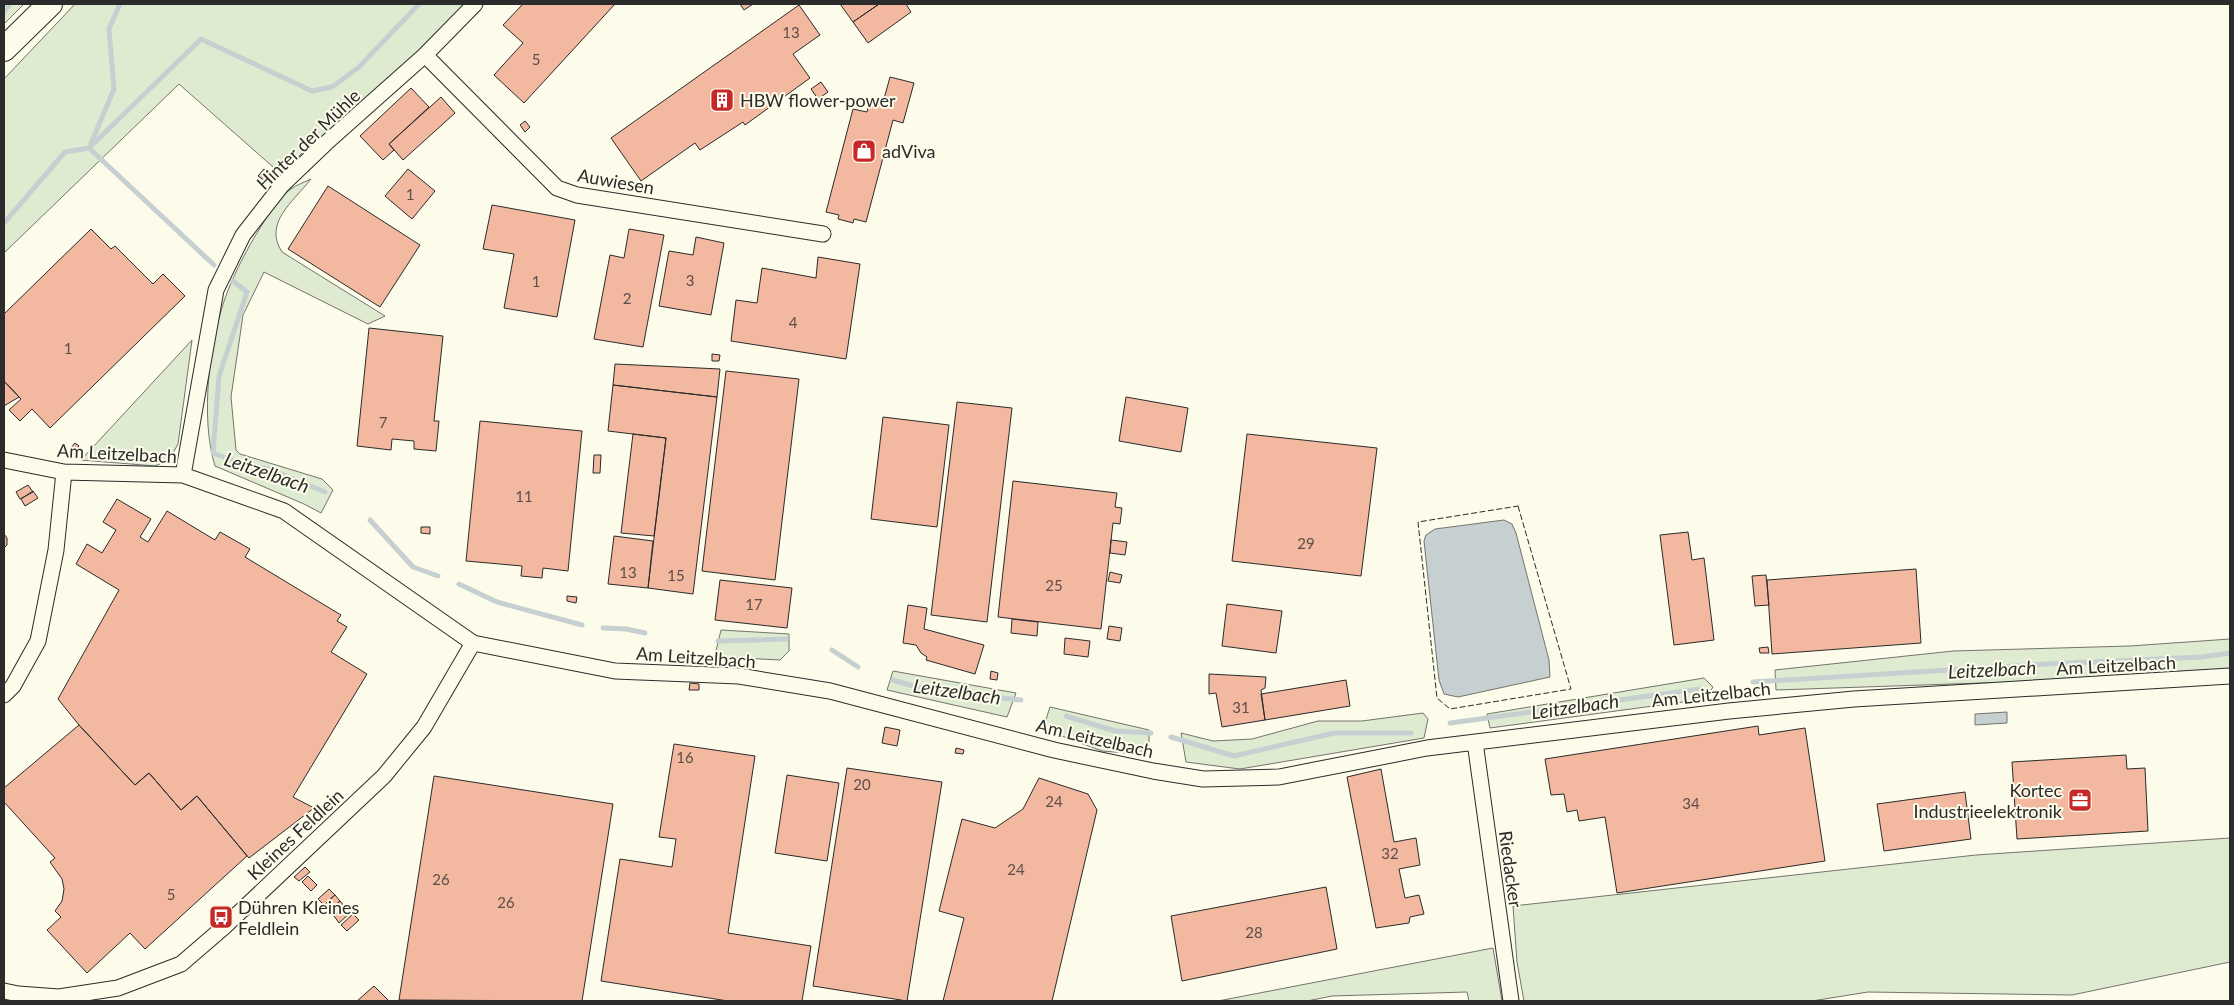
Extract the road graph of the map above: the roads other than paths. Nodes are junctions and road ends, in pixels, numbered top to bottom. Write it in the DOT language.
graph roads {
  1 [pos="50,4"];
  2 [pos="475,4"];
  3 [pos="4,49"];
  4 [pos="426,55"];
  5 [pos="823,234"];
  6 [pos="4,460"];
  7 [pos="64,472"];
  8 [pos="183,475"];
  9 [pos="474,643"];
  10 [pos="2230,676"];
  11 [pos="4,695"];
  12 [pos="1475,742"];
  13 [pos="4,991"];
  14 [pos="1511,1001"];
  1 -- 3 [label="main road"];
  2 -- 4 [label="street, Hinter der Mühle"];
  4 -- 5 [label="street, Auwiesen"];
  4 -- 8 [label="street, Hinter der Mühle"];
  6 -- 7 [label="street, Am Leitzelbach"];
  7 -- 8 [label="street, Am Leitzelbach"];
  7 -- 11 [label="street"];
  8 -- 9 [label="street, Am Leitzelbach"];
  9 -- 12 [label="street, Am Leitzelbach"];
  9 -- 13 [label="street, Kleines Feldlein"];
  10 -- 12 [label="street, Am Leitzelbach"];
  12 -- 14 [label="street, Riedacker"];
}
